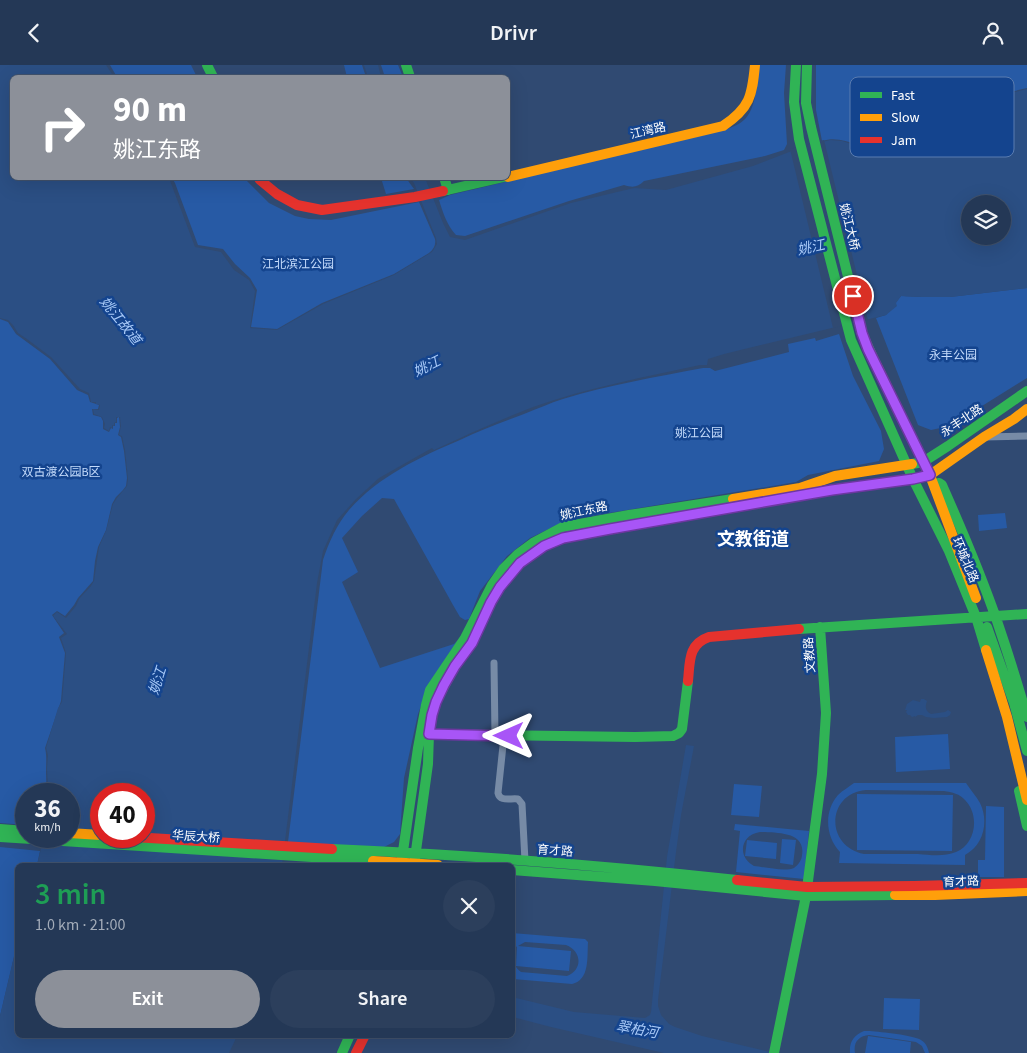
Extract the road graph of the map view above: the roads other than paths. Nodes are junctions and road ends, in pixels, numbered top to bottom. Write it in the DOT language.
graph roads {
  1 [pos="754,65"];
  2 [pos="796,65"];
  3 [pos="807,65"];
  4 [pos="510,177"];
  5 [pos="260,180"];
  6 [pos="445,180"];
  7 [pos="491,180"];
  8 [pos="448,190"];
  9 [pos="862,333"];
  10 [pos="1027,391"];
  11 [pos="1027,409"];
  12 [pos="1027,436"];
  13 [pos="984,437"];
  14 [pos="923,462"];
  15 [pos="904,466"];
  16 [pos="931,477"];
  17 [pos="910,479"];
  18 [pos="1027,614"];
  19 [pos="995,616"];
  20 [pos="976,617"];
  21 [pos="820,627"];
  22 [pos="494,663"];
  23 [pos="1027,717"];
  24 [pos="429,734"];
  25 [pos="500,736"];
  26 [pos="1027,751"];
  27 [pos="1027,800"];
  28 [pos="1027,826"];
  29 [pos="0,829"];
  30 [pos="15,832"];
  31 [pos="15,836"];
  32 [pos="0,837"];
  33 [pos="80,838"];
  34 [pos="155,839"];
  35 [pos="300,852"];
  36 [pos="402,860"];
  37 [pos="415,861"];
  38 [pos="525,861"];
  39 [pos="515,870"];
  40 [pos="655,876"];
  41 [pos="1027,883"];
  42 [pos="806,891"];
  43 [pos="1027,891"];
  44 [pos="349,1038"];
  45 [pos="364,1038"];
  46 [pos="342,1053"];
  47 [pos="356,1053"];
  48 [pos="774,1053"];
  1 -- 4 [label="main road, 江湾路"];
  2 -- 15 [label="main road, 环城北路"];
  3 -- 9 [label="main road, 姚江大桥"];
  5 -- 8 [label="main road"];
  6 -- 8 [label="main road"];
  7 -- 8 [label="main road"];
  9 -- 14 [label="main road, 环城北路"];
  10 -- 14 [label="main road, 永丰北路"];
  11 -- 13 [label="main road, 永丰北路"];
  12 -- 13 [label="street"];
  13 -- 16 [label="main road, 永丰北路"];
  14 -- 15 [label="main road, 永丰北路"];
  14 -- 16 [label="main road, 环城北路"];
  15 -- 17 [label="main road, 环城北路"];
  15 -- 36 [label="main road, 姚江东路"];
  16 -- 17 [label="main road, 永丰北路"];
  16 -- 19 [label="main road"];
  16 -- 20 [label="main road, 环城北路"];
  17 -- 20 [label="main road, 环城北路"];
  17 -- 24 [label="main road, 姚江东路"];
  18 -- 19 [label="main road, 文教路"];
  19 -- 20 [label="main road, 文教路"];
  19 -- 23 [label="main road"];
  20 -- 21 [label="main road, 文教路"];
  20 -- 26 [label="main road, 环城北路"];
  20 -- 27 [label="main road, 环城北路"];
  20 -- 28 [label="main road"];
  21 -- 25 [label="main road"];
  21 -- 42 [label="main road, 文教路"];
  22 -- 25 [label="street"];
  24 -- 25 [label="main road"];
  24 -- 37 [label="main road, 姚江东路"];
  25 -- 38 [label="street"];
  29 -- 30 [label="main road"];
  31 -- 32 [label="main road"];
  33 -- 35 [label="main road, 华辰大桥"];
  34 -- 35 [label="main road, 华辰大桥"];
  35 -- 36 [label="main road, 育才路"];
  36 -- 37 [label="main road, 育才路"];
  37 -- 38 [label="main road, 育才路"];
  38 -- 40 [label="main road, 育才路"];
  39 -- 40 [label="main road, 育才路"];
  40 -- 42 [label="main road, 育才路"];
  41 -- 42 [label="main road, 育才路"];
  42 -- 43 [label="main road, 育才路"];
  42 -- 48 [label="main road"];
  44 -- 46 [label="main road"];
  45 -- 47 [label="main road"];
}
